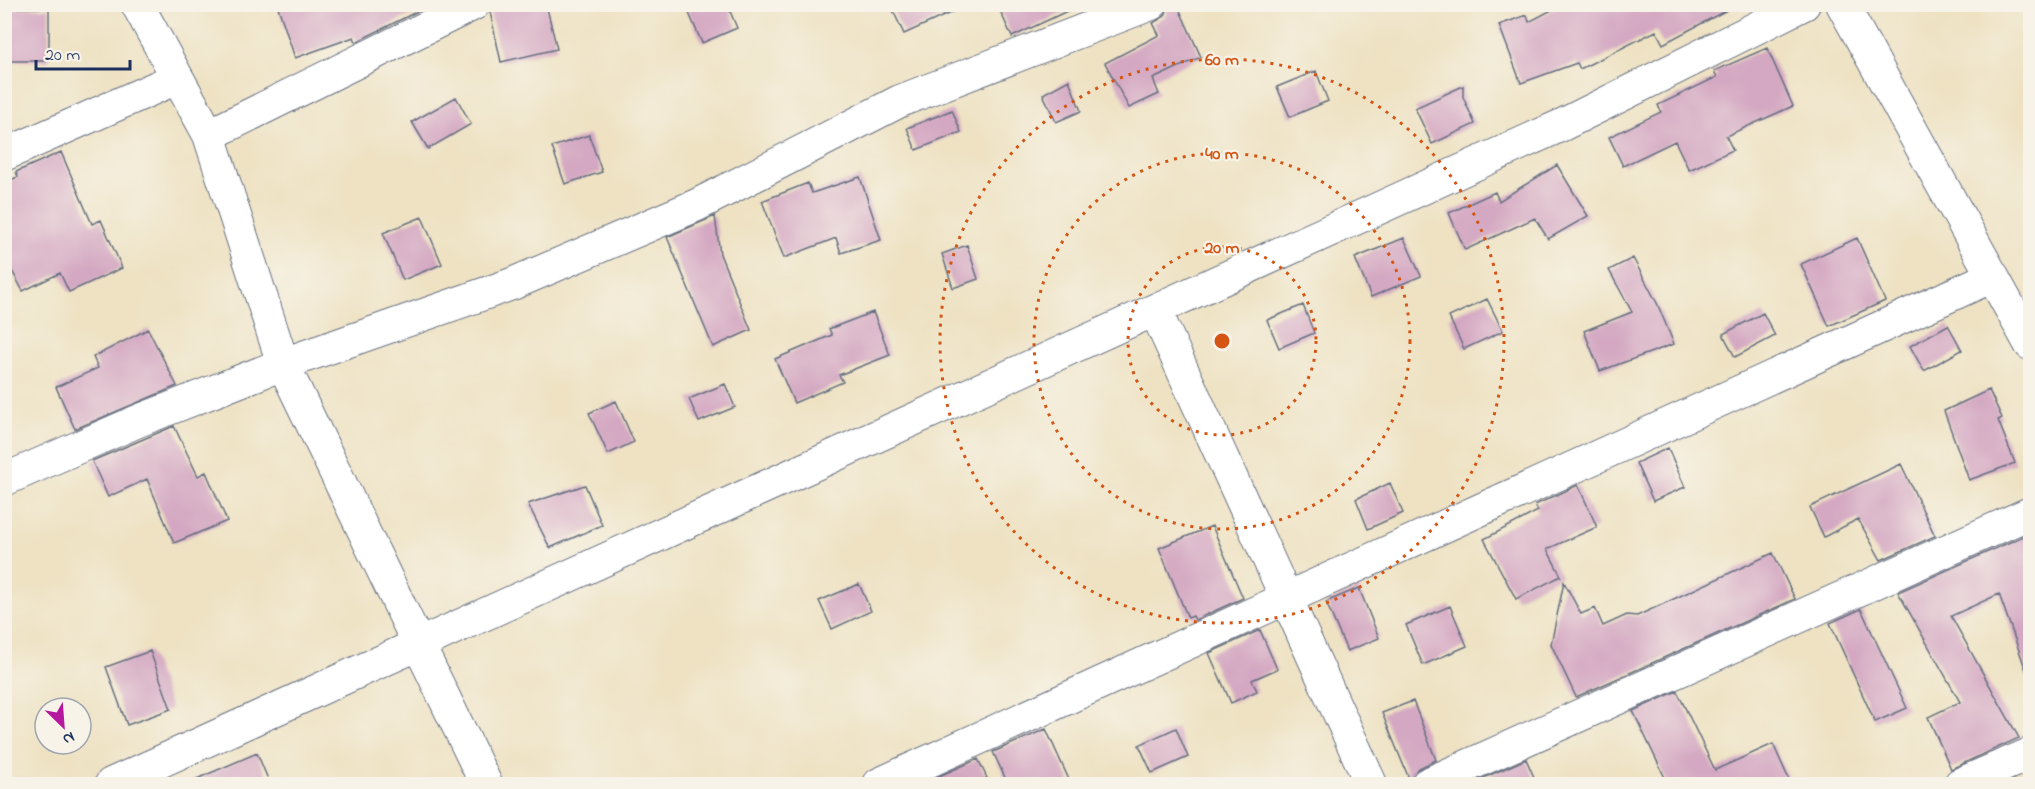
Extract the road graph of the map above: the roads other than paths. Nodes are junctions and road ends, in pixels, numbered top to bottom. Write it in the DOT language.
graph roads {
  1 [pos="137,4"];
  2 [pos="474,4"];
  3 [pos="1151,4"];
  4 [pos="1804,4"];
  5 [pos="1842,4"];
  6 [pos="177,78"];
  7 [pos="209,135"];
  8 [pos="4,155"];
  9 [pos="1993,276"];
  10 [pos="1156,312"];
  11 [pos="2031,344"];
  12 [pos="283,364"];
  13 [pos="4,480"];
  14 [pos="2031,513"];
  15 [pos="1286,600"];
  16 [pos="418,645"];
  17 [pos="2031,754"];
  18 [pos="111,784"];
  19 [pos="486,784"];
  20 [pos="879,784"];
  21 [pos="1371,784"];
  22 [pos="1427,784"];
  23 [pos="1960,784"];
  1 -- 6 [label="street"];
  2 -- 7 [label="street"];
  3 -- 12 [label="street"];
  4 -- 10 [label="street"];
  5 -- 9 [label="street"];
  6 -- 7 [label="street"];
  6 -- 8 [label="street"];
  7 -- 12 [label="street"];
  9 -- 11 [label="street"];
  9 -- 15 [label="street"];
  10 -- 15 [label="street"];
  10 -- 16 [label="street"];
  12 -- 13 [label="street"];
  12 -- 16 [label="street"];
  14 -- 22 [label="street"];
  15 -- 20 [label="street"];
  15 -- 21 [label="street"];
  16 -- 18 [label="street"];
  16 -- 19 [label="street"];
  17 -- 23 [label="street"];
}
